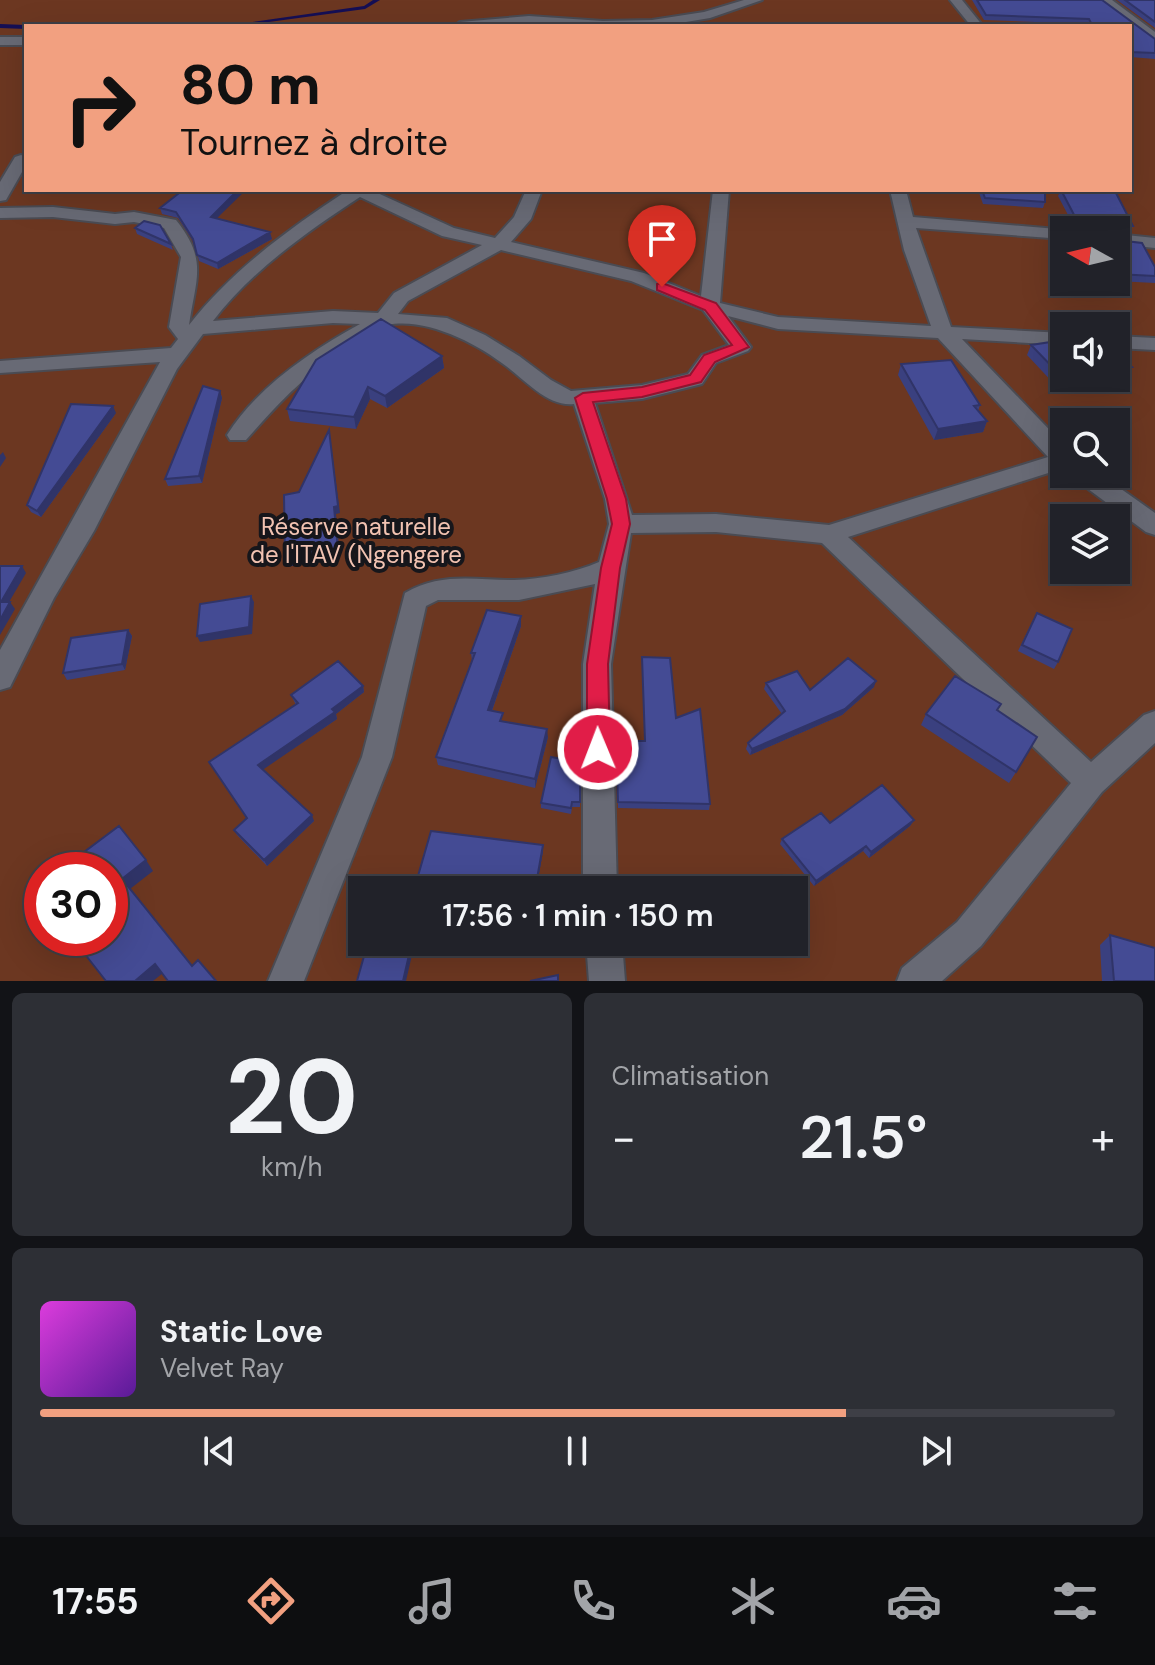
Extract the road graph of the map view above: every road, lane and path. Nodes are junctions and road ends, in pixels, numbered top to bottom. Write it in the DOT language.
graph roads {
  1 [pos="756,0"];
  2 [pos="956,0"];
  3 [pos="1105,0"];
  4 [pos="524,23"];
  5 [pos="503,24"];
  6 [pos="564,24"];
  7 [pos="652,24"];
  8 [pos="975,24"];
  9 [pos="1155,38"];
  10 [pos="0,41"];
  11 [pos="24,41"];
  12 [pos="24,157"];
  13 [pos="0,172"];
  14 [pos="356,192"];
  15 [pos="363,192"];
  16 [pos="533,192"];
  17 [pos="721,192"];
  18 [pos="899,192"];
  19 [pos="0,196"];
  20 [pos="0,213"];
  21 [pos="907,222"];
  22 [pos="1050,233"];
  23 [pos="1130,240"];
  24 [pos="500,243"];
  25 [pos="1155,243"];
  26 [pos="710,306"];
  27 [pos="384,319"];
  28 [pos="943,331"];
  29 [pos="1050,338"];
  30 [pos="188,340"];
  31 [pos="1130,343"];
  32 [pos="1155,344"];
  33 [pos="0,367"];
  34 [pos="583,398"];
  35 [pos="238,435"];
  36 [pos="1050,444"];
  37 [pos="1050,463"];
  38 [pos="1103,488"];
  39 [pos="621,524"];
  40 [pos="1155,526"];
  41 [pos="829,534"];
  42 [pos="611,568"];
  43 [pos="0,678"];
  44 [pos="1155,724"];
  45 [pos="1091,782"];
  46 [pos="600,876"];
  47 [pos="605,956"];
  48 [pos="286,981"];
  49 [pos="607,981"];
  50 [pos="915,981"];
  1 -- 7 [label="street"];
  2 -- 8 [label="street"];
  3 -- 9 [label="street"];
  4 -- 5 [label="street"];
  4 -- 6 [label="street"];
  10 -- 11 [label="street"];
  12 -- 13 [label="street"];
  12 -- 19 [label="street"];
  14 -- 30 [label="street"];
  15 -- 24 [label="street"];
  16 -- 24 [label="street"];
  17 -- 26 [label="street"];
  18 -- 21 [label="street"];
  20 -- 30 [label="street"];
  21 -- 22 [label="street"];
  21 -- 28 [label="street"];
  23 -- 25 [label="street"];
  24 -- 26 [label="street"];
  24 -- 27 [label="street"];
  26 -- 28 [label="street"];
  26 -- 34 [label="street"];
  27 -- 30 [label="street"];
  27 -- 34 [label="street"];
  27 -- 35 [label="street"];
  28 -- 29 [label="street"];
  28 -- 36 [label="street"];
  30 -- 33 [label="street"];
  30 -- 43 [label="street"];
  31 -- 32 [label="street"];
  34 -- 39 [label="street"];
  37 -- 41 [label="street"];
  38 -- 40 [label="street"];
  39 -- 41 [label="street"];
  39 -- 42 [label="street"];
  41 -- 45 [label="street"];
  42 -- 46 [label="street"];
  42 -- 48 [label="street"];
  44 -- 45 [label="street"];
  45 -- 50 [label="street"];
  47 -- 49 [label="street"];
}
